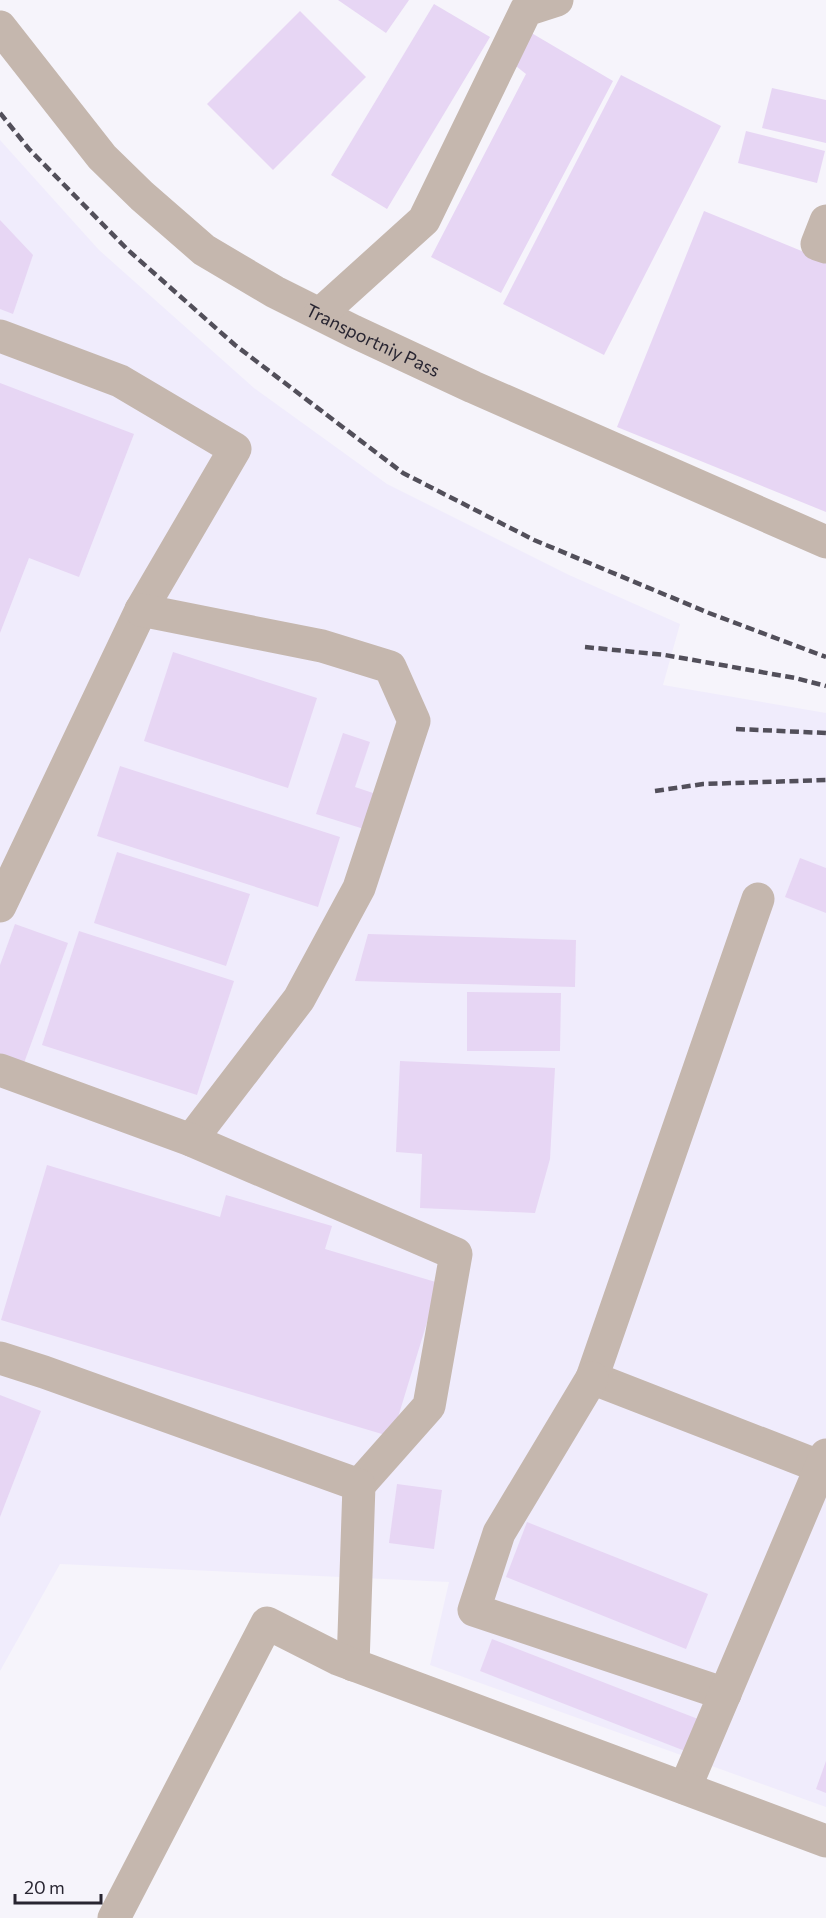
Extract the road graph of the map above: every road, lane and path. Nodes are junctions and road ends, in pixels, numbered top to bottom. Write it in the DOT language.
graph roads {
  1 [pos="557,0"];
  2 [pos="0,27"];
  3 [pos="826,221"];
  4 [pos="826,248"];
  5 [pos="320,314"];
  6 [pos="0,336"];
  7 [pos="826,542"];
  8 [pos="141,610"];
  9 [pos="758,899"];
  10 [pos="0,906"];
  11 [pos="0,1070"];
  12 [pos="191,1140"];
  13 [pos="0,1359"];
  14 [pos="592,1378"];
  15 [pos="824,1461"];
  16 [pos="359,1485"];
  17 [pos="814,1517"];
  18 [pos="352,1665"];
  19 [pos="725,1694"];
  20 [pos="685,1788"];
  21 [pos="826,1841"];
  22 [pos="114,1918"];
  1 -- 5 [label="street"];
  2 -- 5 [label="street, Transportniy Pass"];
  3 -- 4 [label="street"];
  5 -- 7 [label="street, Transportniy Pass"];
  6 -- 8 [label="street"];
  8 -- 10 [label="street"];
  8 -- 12 [label="street"];
  9 -- 14 [label="street"];
  11 -- 12 [label="street"];
  12 -- 16 [label="street"];
  13 -- 16 [label="street"];
  14 -- 15 [label="street"];
  14 -- 19 [label="street"];
  15 -- 17 [label="street"];
  16 -- 18 [label="street"];
  17 -- 19 [label="street"];
  18 -- 20 [label="street"];
  18 -- 22 [label="street"];
  19 -- 20 [label="street"];
  20 -- 21 [label="street"];
}
